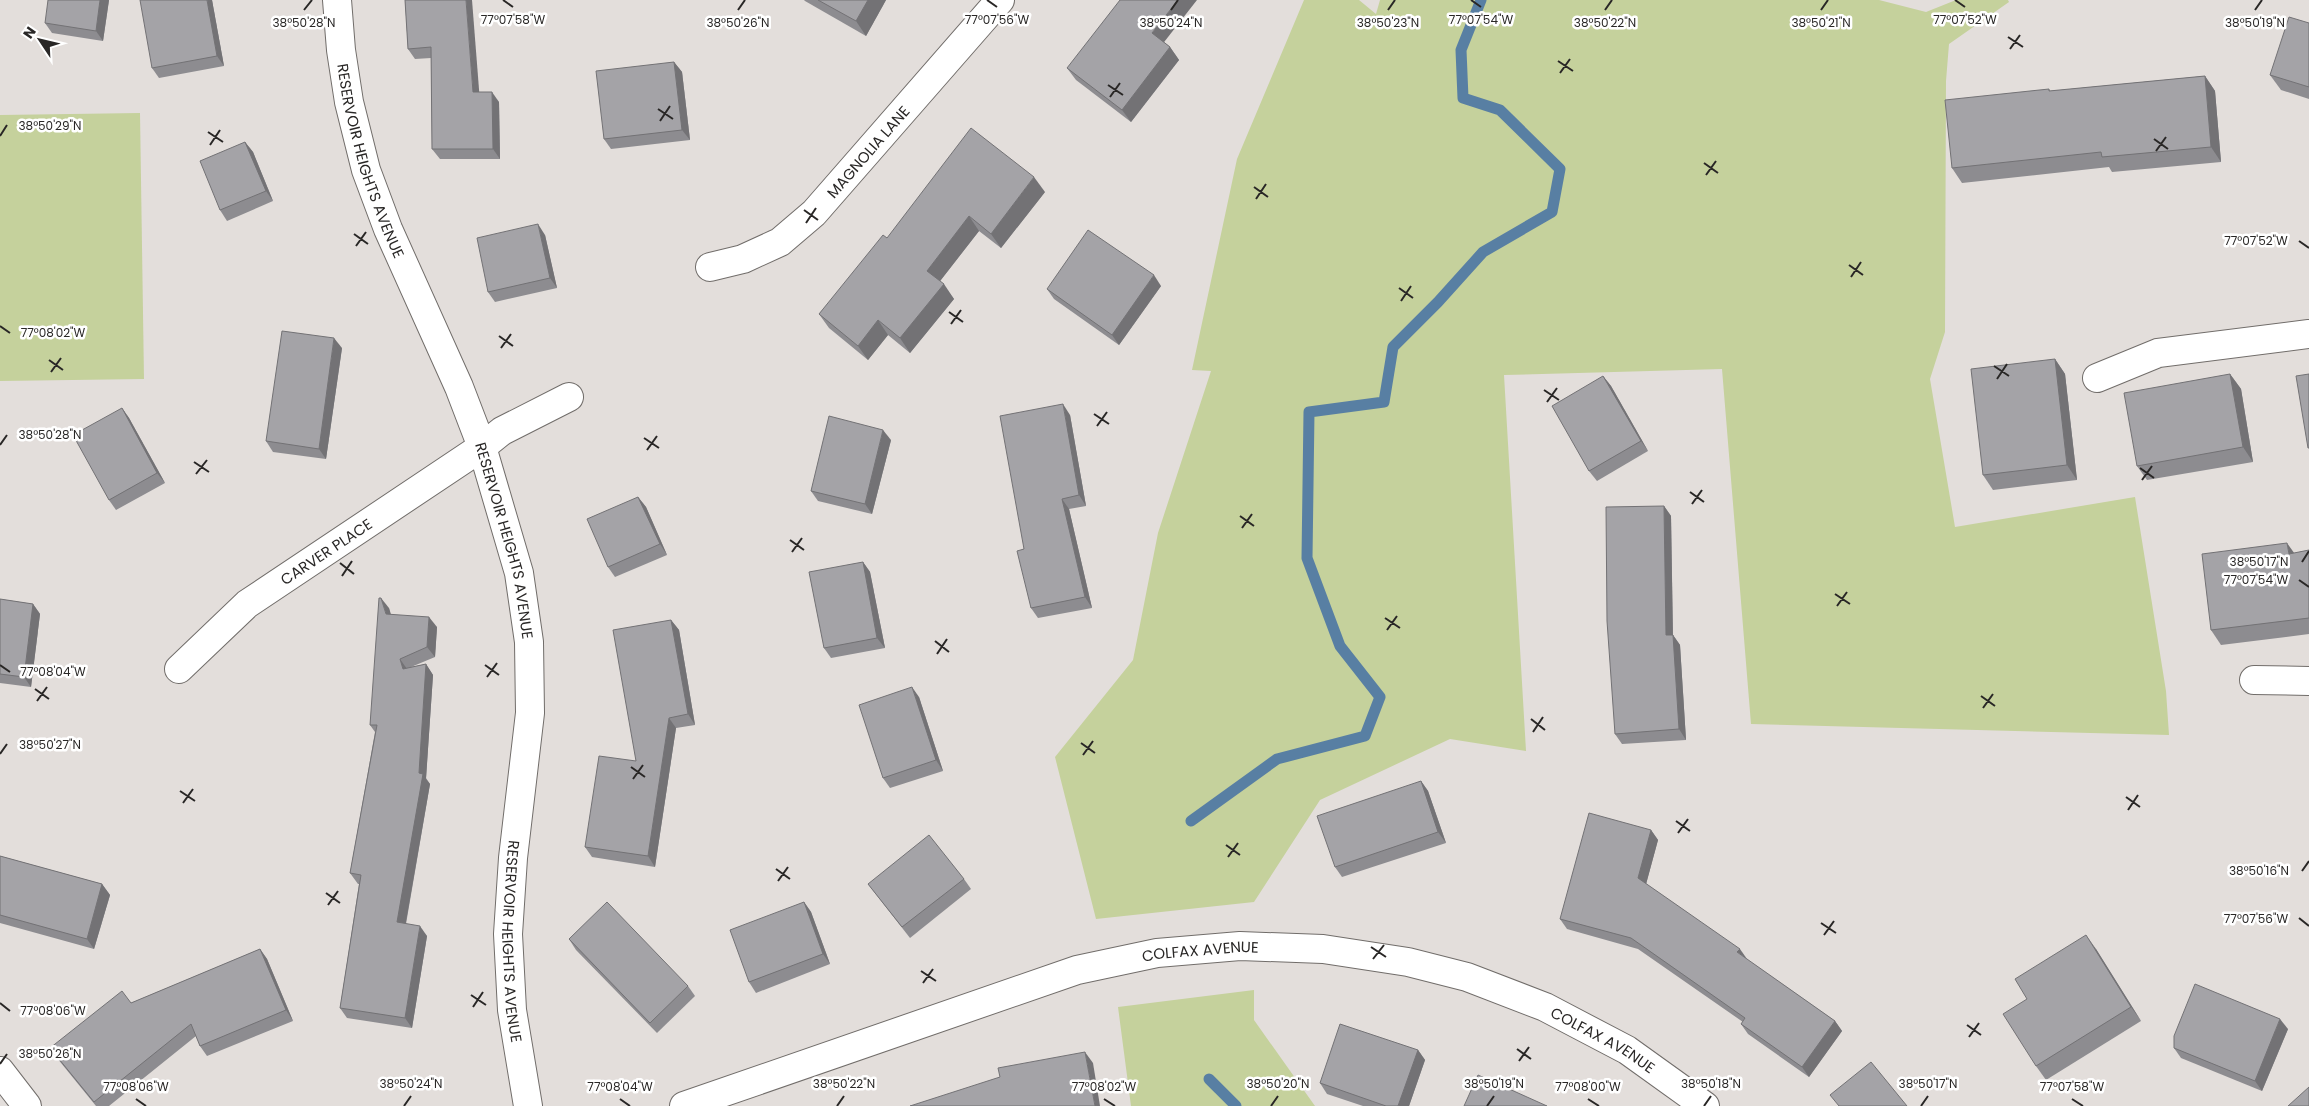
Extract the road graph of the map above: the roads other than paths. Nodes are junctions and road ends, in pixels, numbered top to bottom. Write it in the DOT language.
graph roads {
  1 [pos="337,0"];
  2 [pos="1000,0"];
  3 [pos="710,267"];
  4 [pos="2309,334"];
  5 [pos="2098,378"];
  6 [pos="569,397"];
  7 [pos="482,447"];
  8 [pos="179,669"];
  9 [pos="2254,680"];
  10 [pos="2309,681"];
  11 [pos="0,1071"];
  12 [pos="27,1106"];
  13 [pos="528,1106"];
  14 [pos="684,1106"];
  15 [pos="1705,1106"];
  1 -- 7 [label="street, RESERVOIR HEIGHTS AVENUE"];
  2 -- 3 [label="street, MAGNOLIA LANE"];
  4 -- 5 [label="street"];
  6 -- 7 [label="street, CARVER PLACE"];
  7 -- 8 [label="street, CARVER PLACE"];
  7 -- 13 [label="street, RESERVOIR HEIGHTS AVENUE"];
  9 -- 10 [label="street"];
  11 -- 12 [label="street"];
  14 -- 15 [label="street, COLFAX AVENUE"];
}
